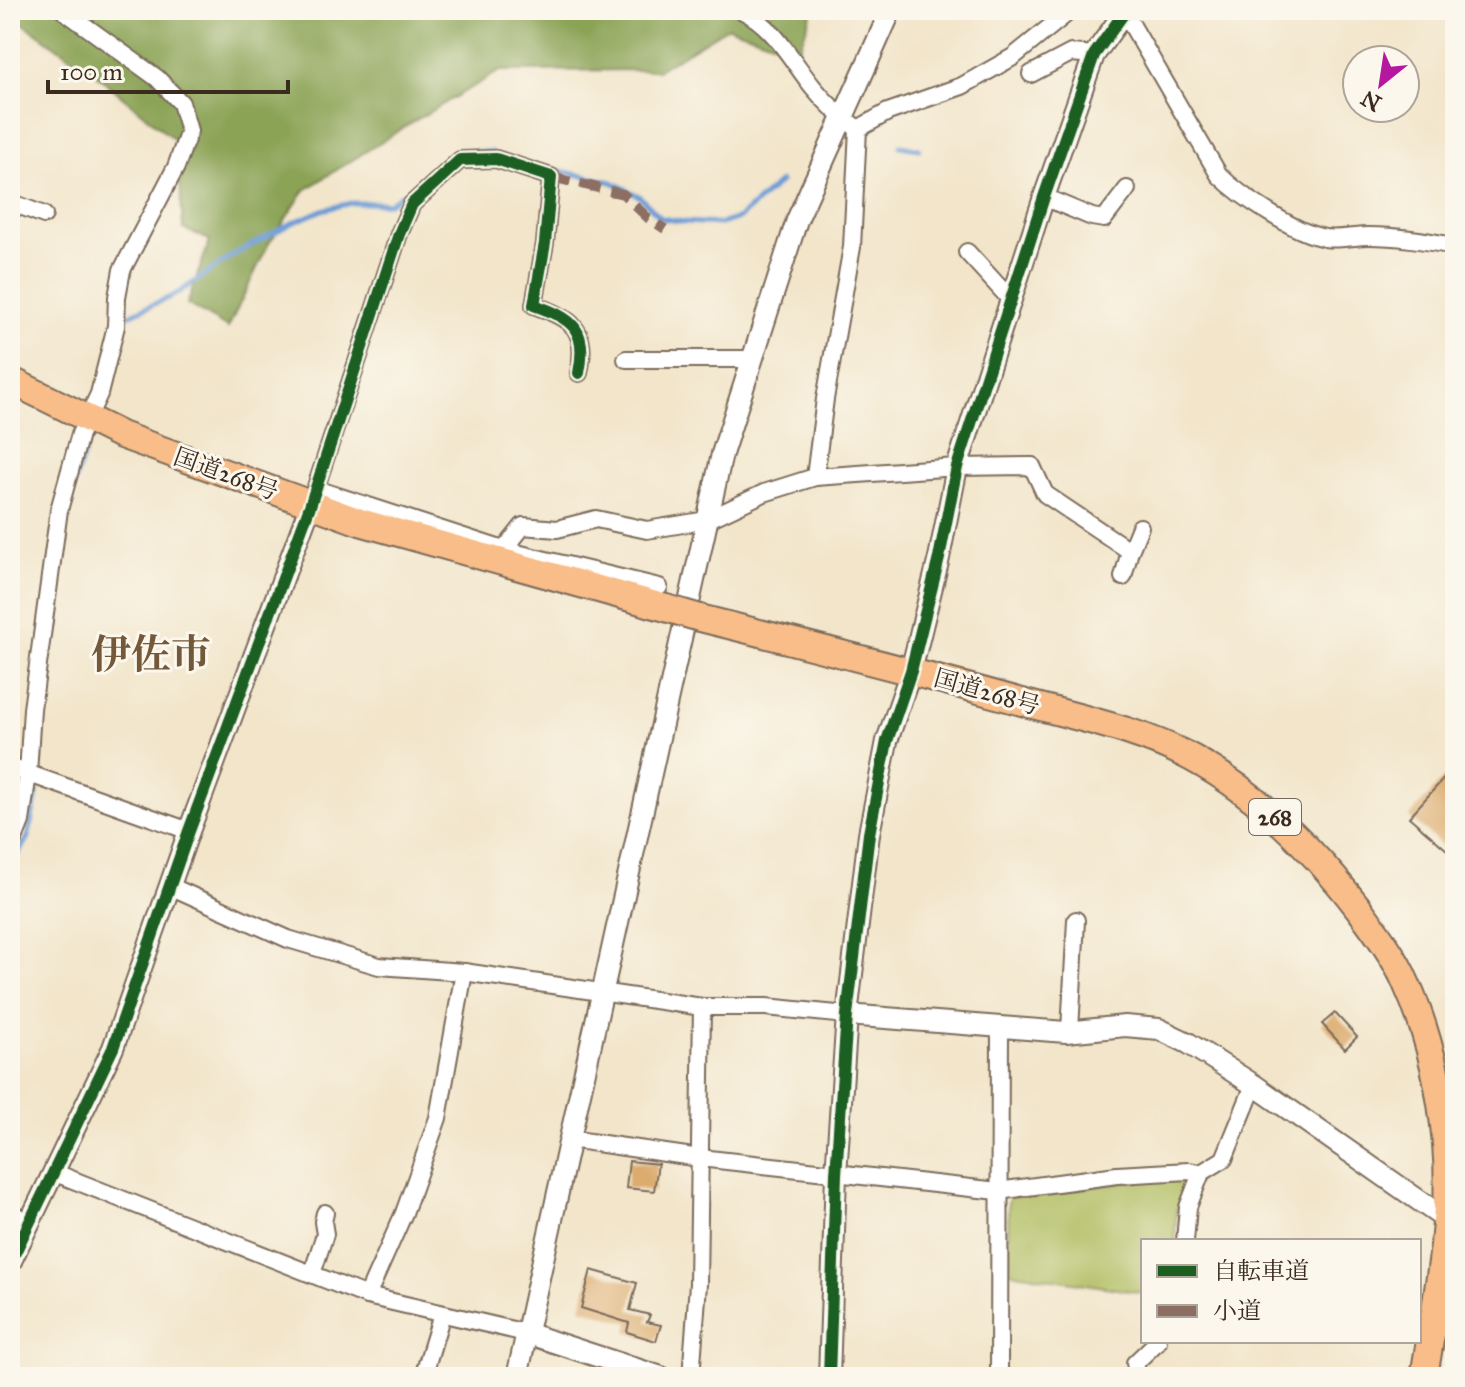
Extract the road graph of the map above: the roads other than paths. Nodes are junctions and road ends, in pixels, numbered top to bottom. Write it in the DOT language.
graph roads {
  1 [pos="63,10"];
  2 [pos="741,10"];
  3 [pos="891,10"];
  4 [pos="1071,10"];
  5 [pos="1130,11"];
  6 [pos="1094,55"];
  7 [pos="1031,74"];
  8 [pos="850,124"];
  9 [pos="1127,189"];
  10 [pos="1044,197"];
  11 [pos="10,202"];
  12 [pos="44,215"];
  13 [pos="1455,246"];
  14 [pos="967,252"];
  15 [pos="1011,300"];
  16 [pos="626,359"];
  17 [pos="751,359"];
  18 [pos="579,373"];
  19 [pos="10,380"];
  20 [pos="86,419"];
  21 [pos="957,467"];
  22 [pos="815,477"];
  23 [pos="313,497"];
  24 [pos="707,520"];
  25 [pos="1140,527"];
  26 [pos="504,550"];
  27 [pos="1130,551"];
  28 [pos="1123,577"];
  29 [pos="662,598"];
  30 [pos="911,671"];
  31 [pos="10,767"];
  32 [pos="28,774"];
  33 [pos="189,831"];
  34 [pos="10,849"];
  35 [pos="172,887"];
  36 [pos="1076,920"];
  37 [pos="464,972"];
  38 [pos="601,991"];
  39 [pos="702,1007"];
  40 [pos="847,1015"];
  41 [pos="1000,1027"];
  42 [pos="1070,1031"];
  43 [pos="1254,1085"];
  44 [pos="569,1139"];
  45 [pos="700,1158"];
  46 [pos="53,1172"];
  47 [pos="1201,1173"];
  48 [pos="836,1174"];
  49 [pos="998,1191"];
  50 [pos="10,1213"];
  51 [pos="325,1213"];
  52 [pos="30,1222"];
  53 [pos="1451,1223"];
  54 [pos="1185,1239"];
  55 [pos="10,1263"];
  56 [pos="312,1274"];
  57 [pos="367,1296"];
  58 [pos="442,1314"];
  59 [pos="526,1333"];
  60 [pos="1156,1343"];
  61 [pos="626,1371"];
  62 [pos="423,1377"];
  63 [pos="517,1377"];
  64 [pos="661,1377"];
  65 [pos="691,1377"];
  66 [pos="829,1377"];
  67 [pos="999,1377"];
  68 [pos="1138,1377"];
  69 [pos="1424,1377"];
  1 -- 20 [label="street"];
  2 -- 8 [label="street"];
  3 -- 8 [label="street"];
  4 -- 8 [label="street"];
  5 -- 6 [label="street"];
  5 -- 13 [label="street"];
  6 -- 7 [label="street"];
  6 -- 10 [label="street"];
  8 -- 17 [label="street"];
  8 -- 22 [label="street"];
  9 -- 10 [label="street"];
  10 -- 15 [label="street"];
  11 -- 12 [label="street"];
  14 -- 15 [label="street"];
  15 -- 21 [label="street"];
  16 -- 17 [label="street"];
  17 -- 24 [label="street"];
  18 -- 23 [label="street"];
  19 -- 20 [label="highway, 国道268号 / 268"];
  20 -- 23 [label="highway, 国道268号 / 268"];
  20 -- 32 [label="street"];
  21 -- 22 [label="street"];
  21 -- 27 [label="street"];
  21 -- 30 [label="street"];
  22 -- 24 [label="street"];
  23 -- 26 [label="street"];
  23 -- 29 [label="highway, 国道268号 / 268"];
  23 -- 33 [label="street"];
  24 -- 26 [label="street"];
  24 -- 38 [label="street"];
  25 -- 27 [label="street"];
  26 -- 29 [label="street"];
  27 -- 28 [label="street"];
  29 -- 30 [label="highway, 国道268号 / 268, bridge"];
  30 -- 40 [label="street"];
  30 -- 53 [label="highway, 国道268号 / 268"];
  31 -- 32 [label="street"];
  32 -- 33 [label="street"];
  32 -- 34 [label="street"];
  33 -- 35 [label="street"];
  35 -- 37 [label="street"];
  35 -- 46 [label="street"];
  36 -- 42 [label="street"];
  37 -- 38 [label="street"];
  37 -- 57 [label="street"];
  38 -- 39 [label="street"];
  38 -- 44 [label="street"];
  39 -- 40 [label="street"];
  39 -- 45 [label="street"];
  40 -- 41 [label="street"];
  40 -- 48 [label="street"];
  41 -- 42 [label="street"];
  41 -- 49 [label="street"];
  42 -- 43 [label="street"];
  43 -- 47 [label="street"];
  43 -- 53 [label="street"];
  44 -- 45 [label="street"];
  44 -- 59 [label="street"];
  45 -- 48 [label="street"];
  45 -- 65 [label="street"];
  46 -- 52 [label="street"];
  46 -- 56 [label="street"];
  47 -- 49 [label="street"];
  47 -- 54 [label="street"];
  48 -- 49 [label="street"];
  48 -- 66 [label="street"];
  49 -- 67 [label="street"];
  50 -- 52 [label="street"];
  51 -- 56 [label="street"];
  52 -- 55 [label="street"];
  53 -- 69 [label="highway, 国道268号 / 268"];
  56 -- 57 [label="street"];
  57 -- 58 [label="street"];
  58 -- 59 [label="street"];
  58 -- 62 [label="street"];
  59 -- 61 [label="street"];
  59 -- 63 [label="street"];
  60 -- 68 [label="street"];
  61 -- 64 [label="street"];
}
